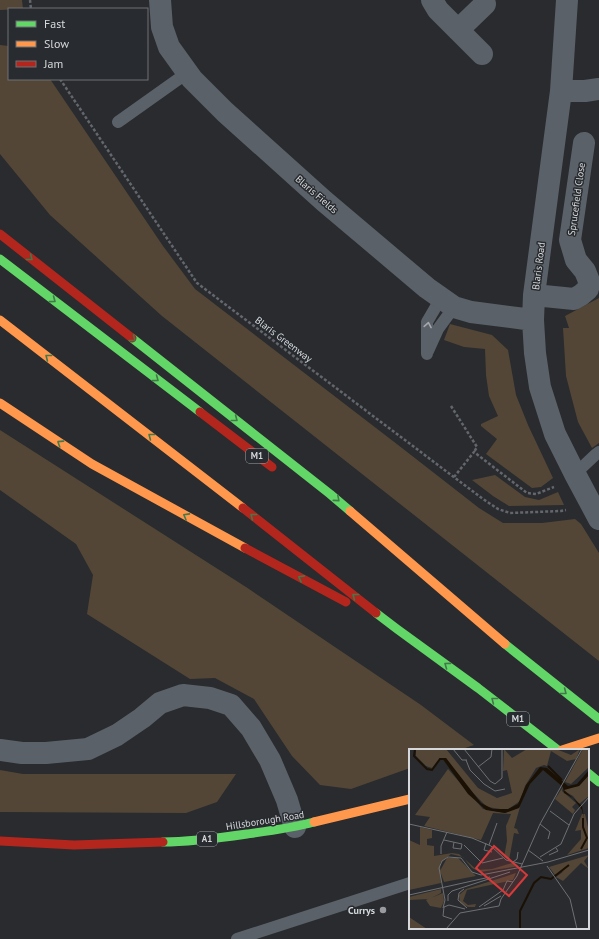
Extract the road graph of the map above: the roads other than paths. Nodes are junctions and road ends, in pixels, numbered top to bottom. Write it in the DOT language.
graph roads {
  1 [pos="160,0"];
  2 [pos="432,0"];
  3 [pos="567,0"];
  4 [pos="485,4"];
  5 [pos="458,30"];
  6 [pos="482,54"];
  7 [pos="187,73"];
  8 [pos="599,89"];
  9 [pos="561,91"];
  10 [pos="118,122"];
  11 [pos="584,143"];
  12 [pos="0,234"];
  13 [pos="0,259"];
  14 [pos="534,295"];
  15 [pos="0,320"];
  16 [pos="533,320"];
  17 [pos="0,403"];
  18 [pos="599,452"];
  19 [pos="279,472"];
  20 [pos="575,474"];
  21 [pos="599,519"];
  22 [pos="393,560"];
  23 [pos="397,629"];
  24 [pos="514,652"];
  25 [pos="599,719"];
  26 [pos="599,738"];
  27 [pos="557,749"];
  28 [pos="565,749"];
  29 [pos="0,750"];
  30 [pos="589,774"];
  31 [pos="599,782"];
  32 [pos="409,799"];
  33 [pos="295,827"];
  34 [pos="0,841"];
  35 [pos="409,883"];
  36 [pos="237,939"];
  1 -- 7 [label="street, Blaris Fields"];
  2 -- 5 [label="street"];
  3 -- 9 [label="street, Blaris Road"];
  4 -- 5 [label="street"];
  5 -- 6 [label="street"];
  7 -- 10 [label="lane"];
  7 -- 16 [label="street, Blaris Fields"];
  8 -- 9 [label="street"];
  9 -- 14 [label="street, Blaris Road"];
  11 -- 14 [label="street, Sprucefield Close"];
  12 -- 24 [label="highway, one-way"];
  13 -- 19 [label="highway, M1, one-way"];
  14 -- 16 [label="street, Blaris Road"];
  23 -- 15 [label="highway, M1, one-way"];
  16 -- 20 [label="street, Blaris Road"];
  23 -- 17 [label="highway, one-way"];
  18 -- 20 [label="lane"];
  20 -- 21 [label="street, Blaris Road"];
  22 -- 24 [label="highway"];
  27 -- 23 [label="highway, M1, one-way"];
  24 -- 25 [label="highway, one-way"];
  26 -- 28 [label="highway"];
  29 -- 33 [label="street"];
  30 -- 31 [label="highway"];
  32 -- 33 [label="highway, Hillsborough Road / A1"];
  33 -- 34 [label="highway, Hillsborough Road / A1"];
  35 -- 36 [label="lane"];
}
